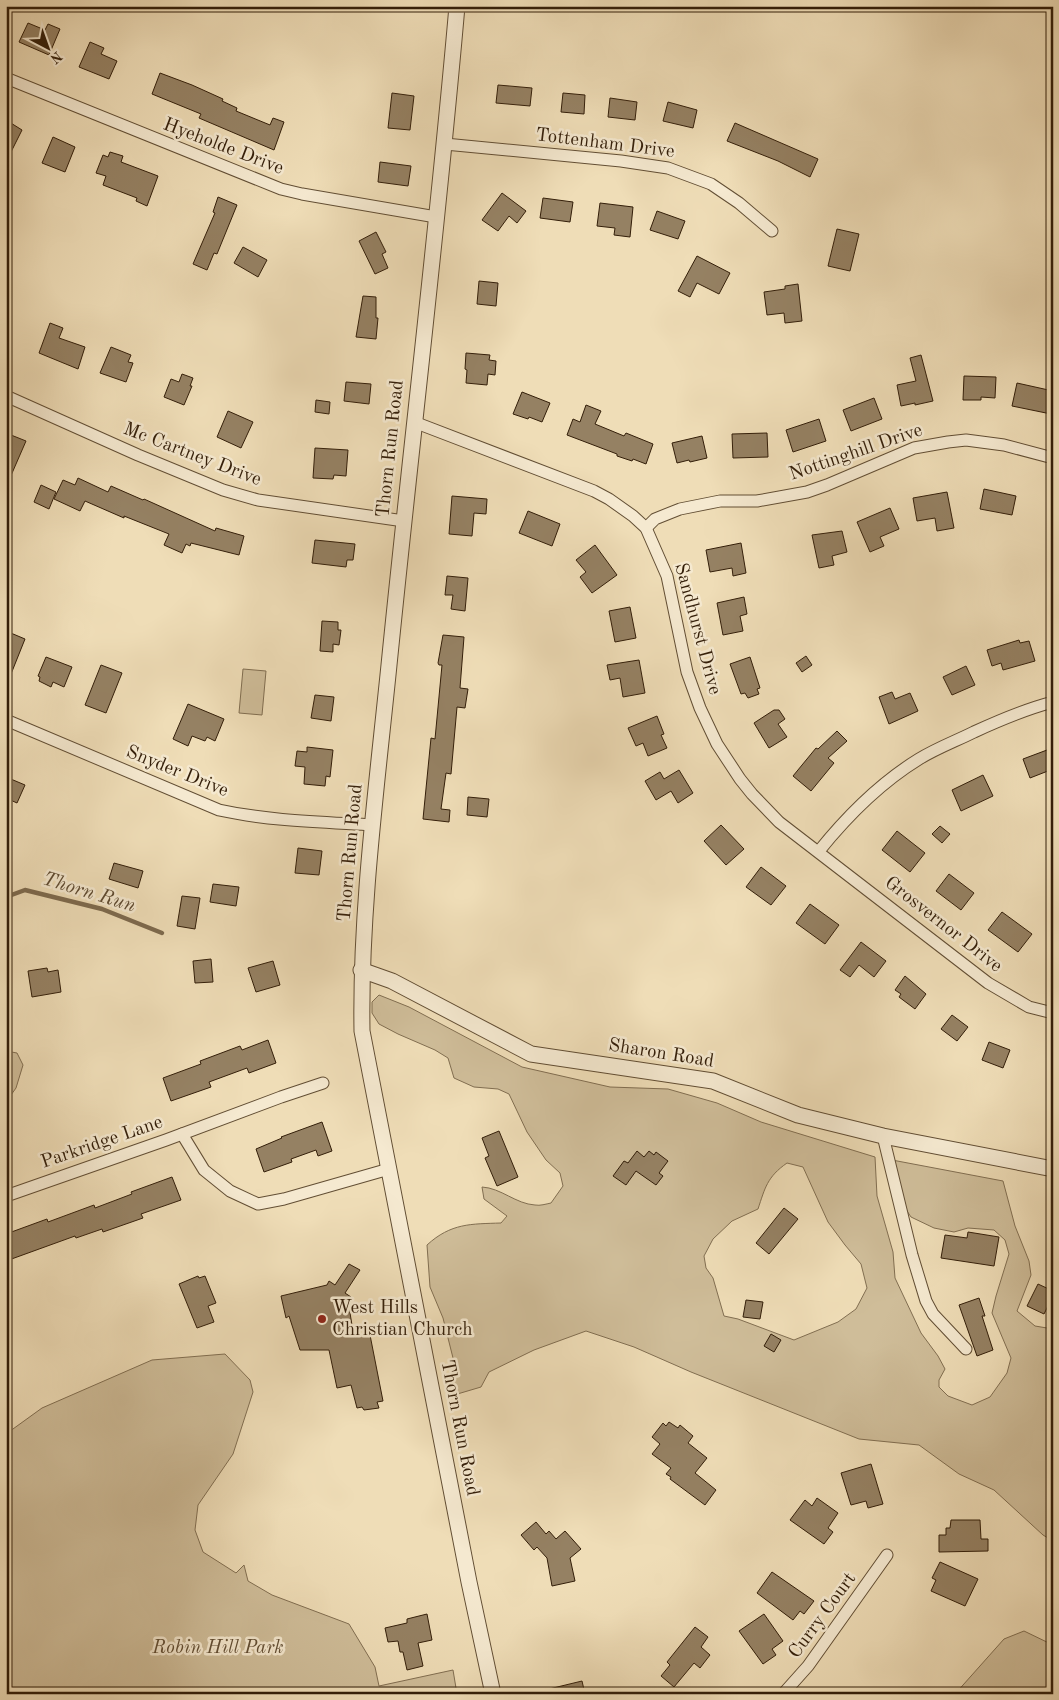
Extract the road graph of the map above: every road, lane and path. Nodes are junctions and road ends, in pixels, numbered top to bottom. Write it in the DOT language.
graph roads {
  1 [pos="457,6"];
  2 [pos="6,78"];
  3 [pos="445,144"];
  4 [pos="436,217"];
  5 [pos="772,231"];
  6 [pos="6,396"];
  7 [pos="414,422"];
  8 [pos="1053,458"];
  9 [pos="404,521"];
  10 [pos="646,528"];
  11 [pos="1053,702"];
  12 [pos="6,720"];
  13 [pos="373,825"];
  14 [pos="819,851"];
  15 [pos="362,970"];
  16 [pos="1053,1014"];
  17 [pos="322,1083"];
  18 [pos="182,1134"];
  19 [pos="883,1136"];
  20 [pos="389,1169"];
  21 [pos="1053,1169"];
  22 [pos="6,1196"];
  23 [pos="966,1349"];
  24 [pos="888,1555"];
  25 [pos="493,1694"];
  26 [pos="783,1694"];
  1 -- 3 [label="street, Thorn Run Road"];
  2 -- 4 [label="street, Hyeholde Drive"];
  3 -- 4 [label="street, Thorn Run Road"];
  3 -- 5 [label="street, Tottenham Drive"];
  4 -- 7 [label="street, Thorn Run Road"];
  6 -- 9 [label="street, Mc Cartney Drive"];
  7 -- 9 [label="street, Thorn Run Road"];
  7 -- 10 [label="street, Sandhurst Drive"];
  8 -- 10 [label="street, Nottinghill Drive"];
  9 -- 13 [label="street, Thorn Run Road"];
  10 -- 14 [label="street, Sandhurst Drive"];
  11 -- 14 [label="street"];
  12 -- 13 [label="street, Snyder Drive"];
  13 -- 15 [label="street, Thorn Run Road"];
  14 -- 16 [label="street, Grosvernor Drive"];
  15 -- 19 [label="street, Sharon Road"];
  15 -- 20 [label="street, Thorn Run Road"];
  17 -- 18 [label="street, Parkridge Lane"];
  18 -- 20 [label="street, Parkridge Lane"];
  18 -- 22 [label="street, Parkridge Lane"];
  19 -- 21 [label="street, Sharon Road"];
  19 -- 23 [label="street"];
  20 -- 25 [label="street, Thorn Run Road"];
  24 -- 26 [label="street, Curry Court"];
}
